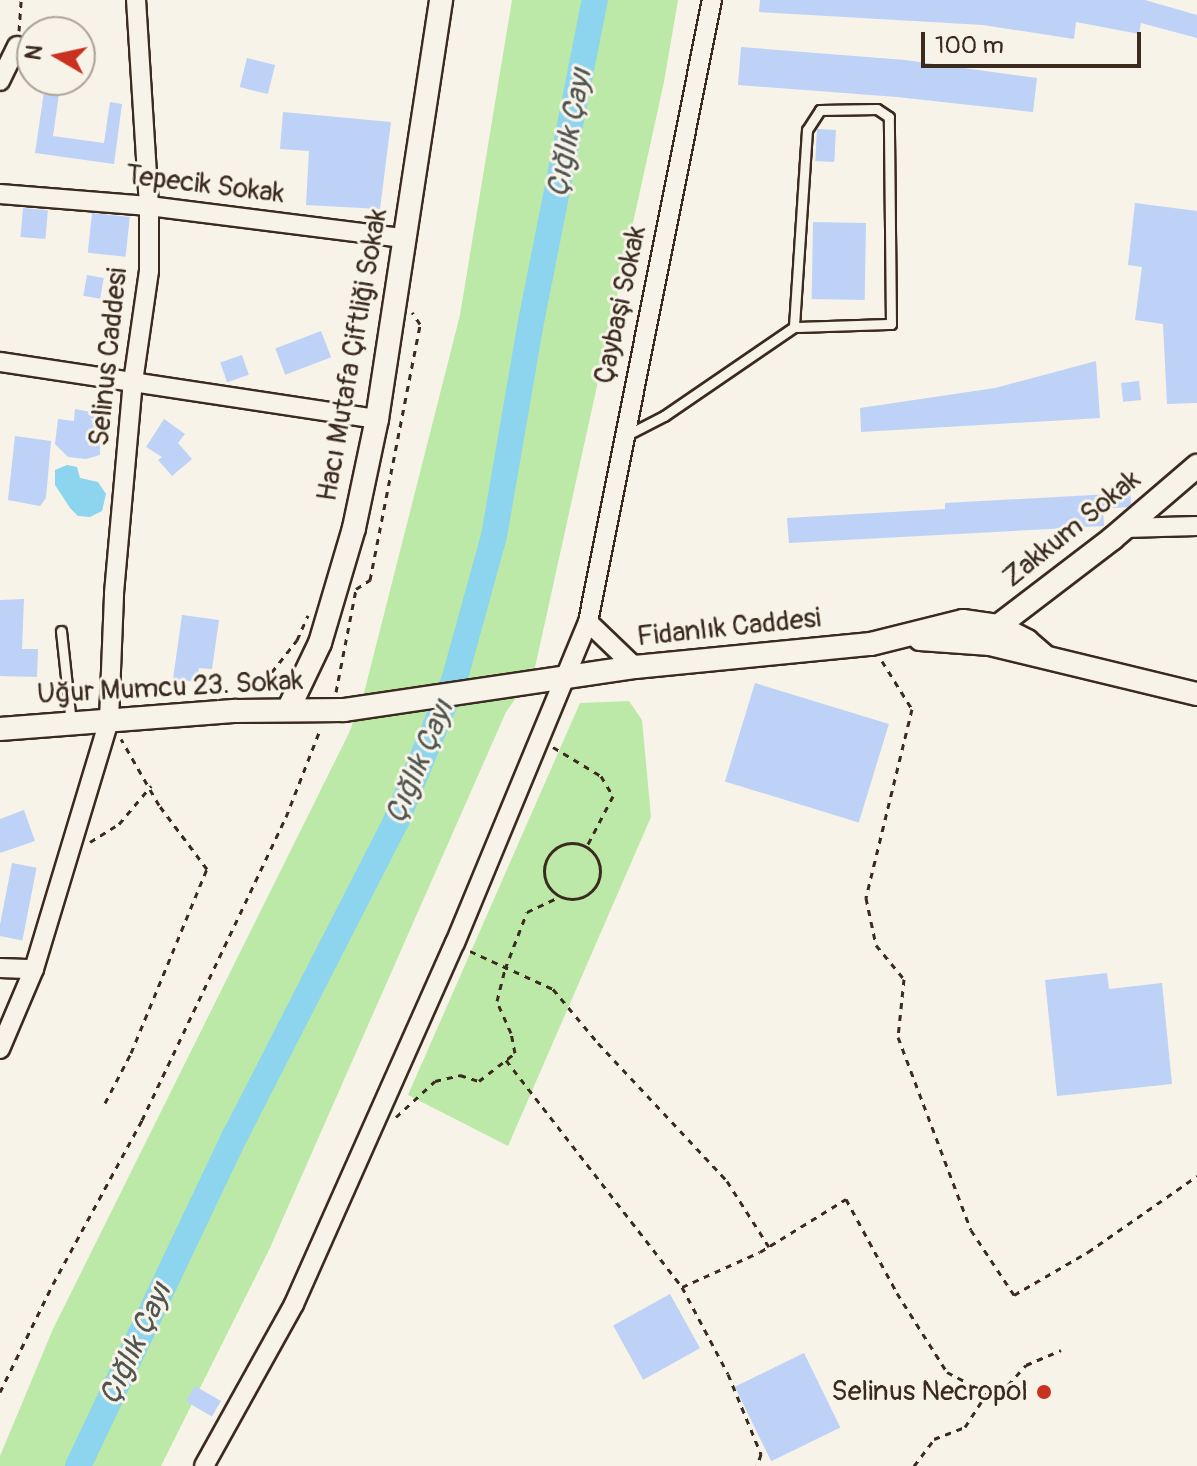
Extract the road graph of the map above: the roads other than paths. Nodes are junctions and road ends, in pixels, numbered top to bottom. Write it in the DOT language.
graph roads {
  1 [pos="136,0"];
  2 [pos="441,0"];
  3 [pos="712,0"];
  4 [pos="16,48"];
  5 [pos="0,81"];
  6 [pos="0,194"];
  7 [pos="149,206"];
  8 [pos="403,238"];
  9 [pos="794,327"];
  10 [pos="0,362"];
  11 [pos="133,382"];
  12 [pos="377,419"];
  13 [pos="623,437"];
  14 [pos="1197,466"];
  15 [pos="1197,526"];
  16 [pos="1125,528"];
  17 [pos="588,622"];
  18 [pos="61,631"];
  19 [pos="994,635"];
  20 [pos="635,667"];
  21 [pos="562,680"];
  22 [pos="1197,694"];
  23 [pos="288,710"];
  24 [pos="344,710"];
  25 [pos="109,720"];
  26 [pos="71,723"];
  27 [pos="0,729"];
  28 [pos="0,968"];
  29 [pos="34,969"];
  30 [pos="0,1049"];
  31 [pos="204,1466"];
  1 -- 7 [label="street, Selinus Caddesi"];
  2 -- 8 [label="street, Hacı Mutafa Çiftliği Sokak"];
  3 -- 13 [label="street, Çaybaşi Sokak"];
  4 -- 5 [label="street"];
  6 -- 7 [label="street, Tepecik Sokak"];
  7 -- 8 [label="street, Tepecik Sokak"];
  7 -- 11 [label="street, Selinus Caddesi"];
  8 -- 12 [label="street, Hacı Mutafa Çiftliği Sokak"];
  9 -- 9 [label="lane"];
  9 -- 13 [label="lane"];
  10 -- 11 [label="street"];
  11 -- 12 [label="street"];
  11 -- 25 [label="street, Selinus Caddesi"];
  12 -- 23 [label="street, Hacı Mutafa Çiftliği Sokak"];
  13 -- 17 [label="street, Çaybaşi Sokak"];
  14 -- 16 [label="street, Zakkum Sokak"];
  15 -- 16 [label="street"];
  16 -- 19 [label="street, Zakkum Sokak"];
  17 -- 20 [label="street"];
  17 -- 21 [label="street, Çaybaşi Sokak"];
  18 -- 26 [label="lane"];
  19 -- 20 [label="street, Fidanlık Caddesi"];
  19 -- 22 [label="street, Fidanlık Caddesi"];
  20 -- 21 [label="street, Fidanlık Caddesi"];
  21 -- 24 [label="street, Fidanlık Caddesi"];
  21 -- 31 [label="street, Çaybaşi Sokak"];
  23 -- 24 [label="street, Uğur Mumcu 23. Sokak"];
  23 -- 25 [label="street, Uğur Mumcu 23. Sokak"];
  25 -- 26 [label="street, Uğur Mumcu 23. Sokak"];
  25 -- 29 [label="street, Selinus Caddesi"];
  26 -- 27 [label="street, Uğur Mumcu 23. Sokak"];
  28 -- 29 [label="street"];
  29 -- 30 [label="street, Selinus Caddesi"];
}
